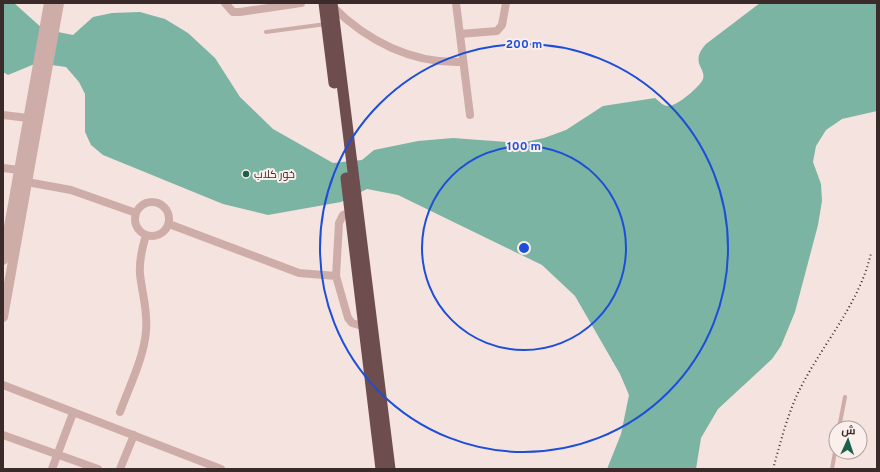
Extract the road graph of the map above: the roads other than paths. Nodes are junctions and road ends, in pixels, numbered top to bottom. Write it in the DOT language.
graph roads {
  1 [pos="49,3"];
  2 [pos="59,3"];
  3 [pos="225,3"];
  4 [pos="301,3"];
  5 [pos="456,3"];
  6 [pos="506,3"];
  7 [pos="329,4"];
  8 [pos="51,23"];
  9 [pos="326,24"];
  10 [pos="266,32"];
  11 [pos="460,34"];
  12 [pos="463,62"];
  13 [pos="336,66"];
  14 [pos="42,74"];
  15 [pos="3,115"];
  16 [pos="470,115"];
  17 [pos="28,118"];
  18 [pos="3,168"];
  19 [pos="19,170"];
  20 [pos="27,182"];
  21 [pos="352,209"];
  22 [pos="8,210"];
  23 [pos="136,213"];
  24 [pos="169,224"];
  25 [pos="146,235"];
  26 [pos="3,257"];
  27 [pos="336,276"];
  28 [pos="3,317"];
  29 [pos="362,326"];
  30 [pos="3,385"];
  31 [pos="845,397"];
  32 [pos="120,412"];
  33 [pos="73,413"];
  34 [pos="841,420"];
  35 [pos="3,435"];
  36 [pos="134,435"];
  37 [pos="56,454"];
  38 [pos="52,469"];
  39 [pos="98,469"];
  40 [pos="120,469"];
  41 [pos="222,469"];
  42 [pos="381,469"];
  43 [pos="390,469"];
  1 -- 8 [label="street"];
  2 -- 8 [label="street"];
  3 -- 4 [label="street"];
  5 -- 11 [label="street"];
  6 -- 11 [label="street"];
  7 -- 9 [label="highway"];
  7 -- 12 [label="street"];
  7 -- 13 [label="highway"];
  8 -- 14 [label="street"];
  9 -- 10 [label="lane"];
  9 -- 13 [label="highway"];
  11 -- 12 [label="street"];
  12 -- 16 [label="street"];
  13 -- 21 [label="highway"];
  14 -- 17 [label="street"];
  14 -- 20 [label="street"];
  15 -- 17 [label="street"];
  17 -- 19 [label="street"];
  18 -- 19 [label="street"];
  19 -- 22 [label="street"];
  20 -- 23 [label="street"];
  20 -- 28 [label="street"];
  21 -- 27 [label="street"];
  21 -- 29 [label="highway"];
  21 -- 43 [label="highway"];
  22 -- 26 [label="street"];
  23 -- 24 [label="street"];
  23 -- 25 [label="street"];
  24 -- 25 [label="street"];
  24 -- 27 [label="street"];
  25 -- 32 [label="street"];
  27 -- 29 [label="street"];
  29 -- 42 [label="highway"];
  30 -- 33 [label="street"];
  31 -- 34 [label="lane"];
  33 -- 36 [label="street"];
  33 -- 37 [label="street"];
  35 -- 37 [label="street"];
  36 -- 40 [label="street"];
  36 -- 41 [label="street"];
  37 -- 38 [label="street"];
  37 -- 39 [label="street"];
}
